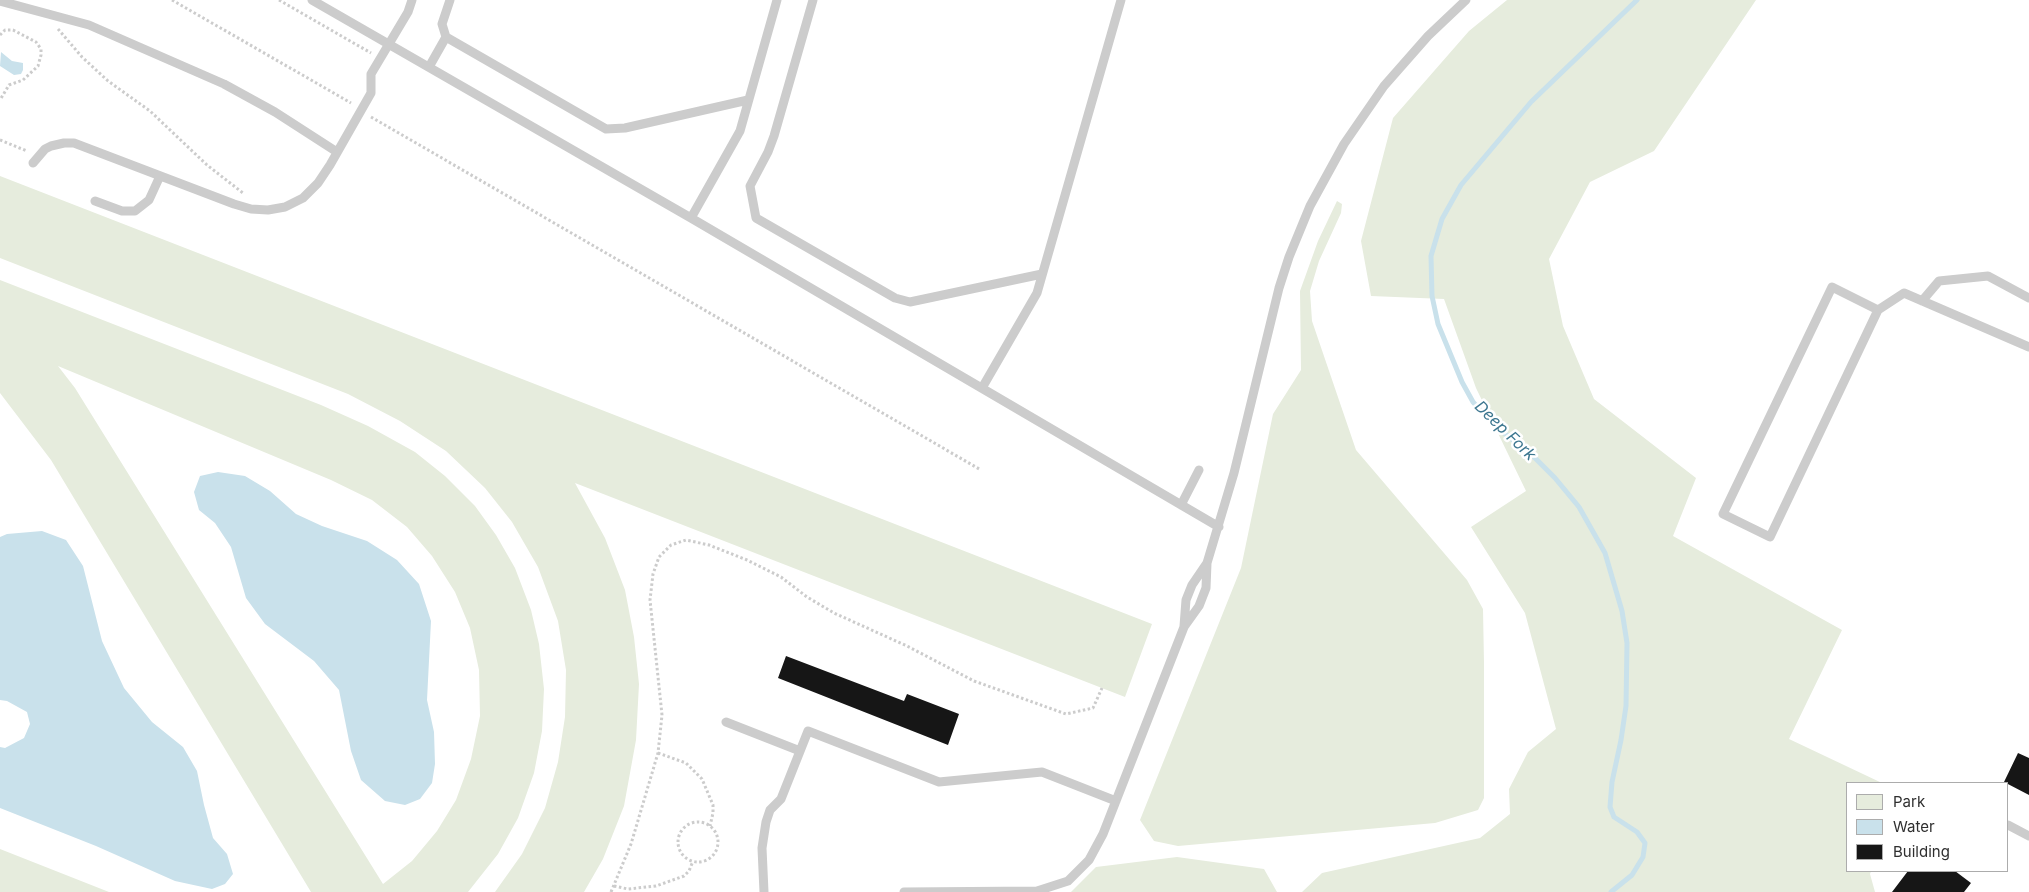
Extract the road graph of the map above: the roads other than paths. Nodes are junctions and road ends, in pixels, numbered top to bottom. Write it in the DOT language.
graph roads {
  1 [pos="312,0"];
  2 [pos="412,0"];
  3 [pos="450,0"];
  4 [pos="777,0"];
  5 [pos="813,0"];
  6 [pos="1121,0"];
  7 [pos="1466,0"];
  8 [pos="0,1"];
  9 [pos="446,37"];
  10 [pos="389,44"];
  11 [pos="429,67"];
  12 [pos="748,100"];
  13 [pos="338,152"];
  14 [pos="33,163"];
  15 [pos="160,176"];
  16 [pos="95,201"];
  17 [pos="691,218"];
  18 [pos="1042,274"];
  19 [pos="2029,298"];
  20 [pos="1922,301"];
  21 [pos="1878,310"];
  22 [pos="2029,346"];
  23 [pos="982,388"];
  24 [pos="1199,470"];
  25 [pos="1181,505"];
  26 [pos="1219,527"];
  27 [pos="1207,563"];
  28 [pos="1184,627"];
  29 [pos="726,722"];
  30 [pos="800,752"];
  31 [pos="1116,801"];
  32 [pos="2009,825"];
  33 [pos="2029,836"];
  34 [pos="764,892"];
  35 [pos="904,892"];
  1 -- 10 [label="lane"];
  2 -- 10 [label="lane"];
  3 -- 9 [label="lane"];
  4 -- 12 [label="lane"];
  5 -- 18 [label="lane"];
  6 -- 18 [label="lane"];
  7 -- 26 [label="lane"];
  8 -- 13 [label="lane"];
  9 -- 11 [label="lane"];
  9 -- 12 [label="lane"];
  10 -- 11 [label="lane"];
  10 -- 13 [label="lane"];
  11 -- 17 [label="lane"];
  12 -- 17 [label="lane"];
  13 -- 15 [label="lane"];
  14 -- 15 [label="lane"];
  15 -- 16 [label="lane"];
  17 -- 23 [label="lane"];
  18 -- 23 [label="lane"];
  19 -- 20 [label="lane"];
  20 -- 21 [label="lane"];
  20 -- 22 [label="lane"];
  21 -- 21 [label="lane"];
  23 -- 25 [label="lane"];
  24 -- 25 [label="lane"];
  25 -- 26 [label="lane"];
  26 -- 27 [label="lane"];
  27 -- 28 [label="lane"];
  27 -- 28 [label="lane"];
  28 -- 31 [label="lane"];
  29 -- 30 [label="lane"];
  30 -- 31 [label="lane"];
  30 -- 34 [label="lane"];
  31 -- 35 [label="lane"];
  32 -- 33 [label="lane"];
}
